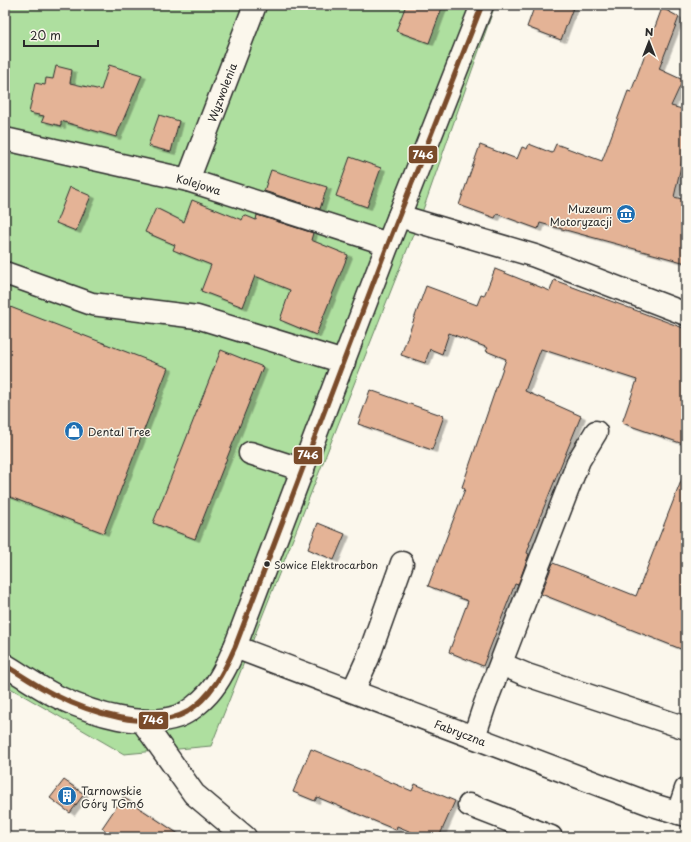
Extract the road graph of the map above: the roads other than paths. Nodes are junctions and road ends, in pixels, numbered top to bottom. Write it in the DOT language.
graph roads {
  1 [pos="255,5"];
  2 [pos="482,5"];
  3 [pos="5,139"];
  4 [pos="188,180"];
  5 [pos="399,216"];
  6 [pos="388,244"];
  7 [pos="5,273"];
  8 [pos="686,314"];
  9 [pos="344,362"];
  10 [pos="596,432"];
  11 [pos="250,453"];
  12 [pos="302,470"];
  13 [pos="402,563"];
  14 [pos="235,646"];
  15 [pos="501,664"];
  16 [pos="5,665"];
  17 [pos="353,691"];
  18 [pos="142,721"];
  19 [pos="686,728"];
  20 [pos="474,737"];
  21 [pos="686,789"];
  22 [pos="470,805"];
  23 [pos="682,814"];
  24 [pos="245,837"];
  25 [pos="552,837"];
  1 -- 4 [label="street, Wyzwolenia"];
  2 -- 5 [label="street"];
  3 -- 4 [label="street, Kolejowa"];
  4 -- 6 [label="street, Kolejowa"];
  5 -- 6 [label="street"];
  5 -- 8 [label="street"];
  6 -- 9 [label="street"];
  7 -- 9 [label="street"];
  9 -- 12 [label="street"];
  10 -- 15 [label="street"];
  11 -- 12 [label="street"];
  12 -- 14 [label="street"];
  13 -- 17 [label="street"];
  14 -- 17 [label="street, Fabryczna"];
  14 -- 18 [label="street"];
  15 -- 19 [label="street"];
  15 -- 20 [label="street"];
  16 -- 18 [label="street"];
  17 -- 20 [label="street, Fabryczna"];
  18 -- 24 [label="street"];
  20 -- 23 [label="street, Fabryczna"];
  21 -- 23 [label="street"];
  22 -- 25 [label="street"];
}
